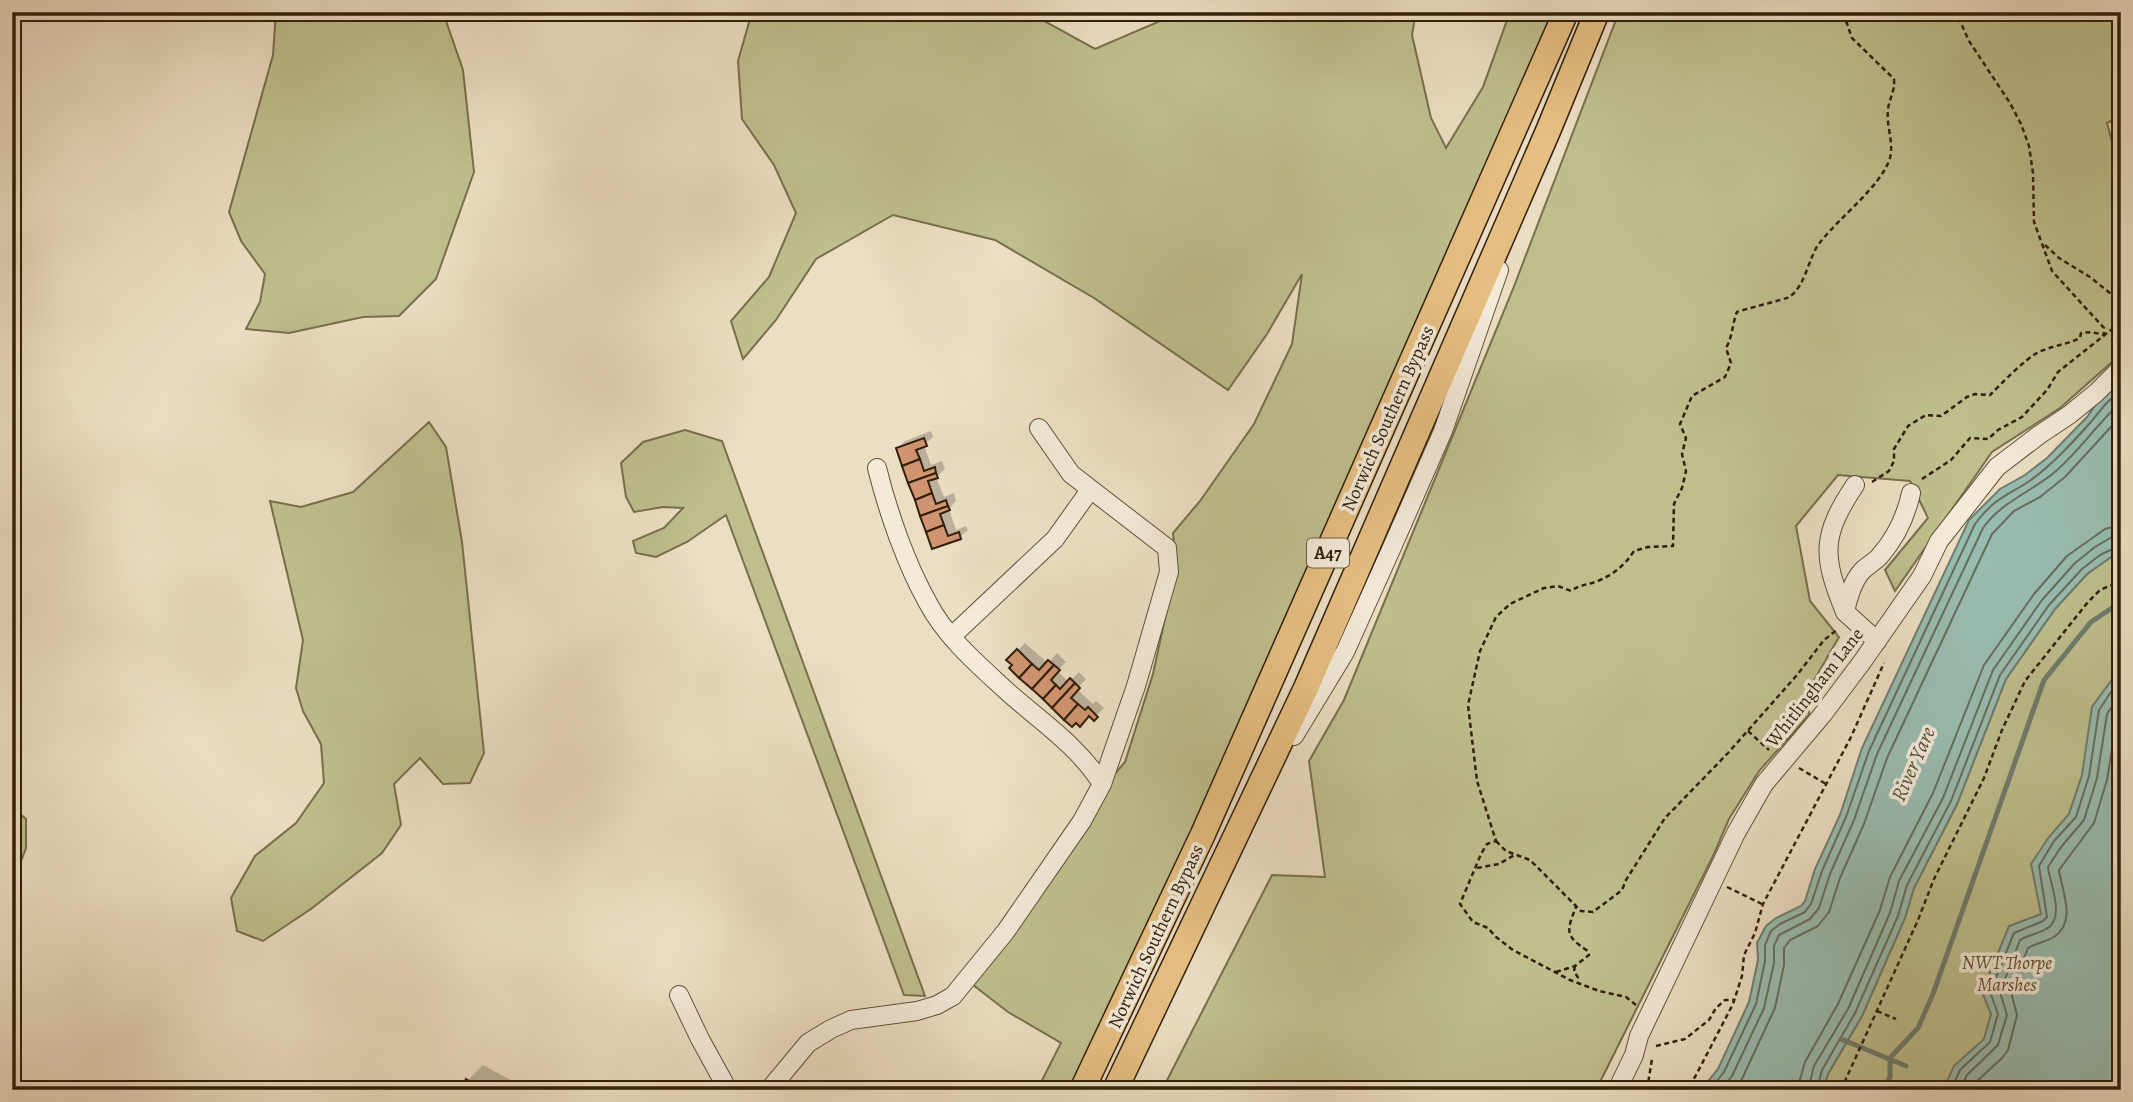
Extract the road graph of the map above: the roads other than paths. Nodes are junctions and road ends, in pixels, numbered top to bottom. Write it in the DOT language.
graph roads {
  1 [pos="1566,12"];
  2 [pos="1597,12"];
  3 [pos="2121,368"];
  4 [pos="1038,428"];
  5 [pos="877,468"];
  6 [pos="1855,485"];
  7 [pos="1090,490"];
  8 [pos="1911,493"];
  9 [pos="1849,616"];
  10 [pos="952,636"];
  11 [pos="1877,641"];
  12 [pos="1102,783"];
  13 [pos="679,995"];
  14 [pos="728,1090"];
  15 [pos="769,1090"];
  16 [pos="1082,1090"];
  17 [pos="1115,1090"];
  18 [pos="1617,1090"];
  1 -- 16 [label="highway, Norwich Southern Bypass / A47"];
  2 -- 17 [label="highway, Norwich Southern Bypass / A47"];
  3 -- 11 [label="street, Whitlingham Lane"];
  4 -- 7 [label="street"];
  5 -- 10 [label="street"];
  6 -- 9 [label="street"];
  7 -- 10 [label="street"];
  7 -- 12 [label="street"];
  8 -- 9 [label="street"];
  9 -- 11 [label="street"];
  10 -- 12 [label="street"];
  11 -- 18 [label="street, Whitlingham Lane"];
  12 -- 15 [label="street"];
  13 -- 14 [label="street"];
}
